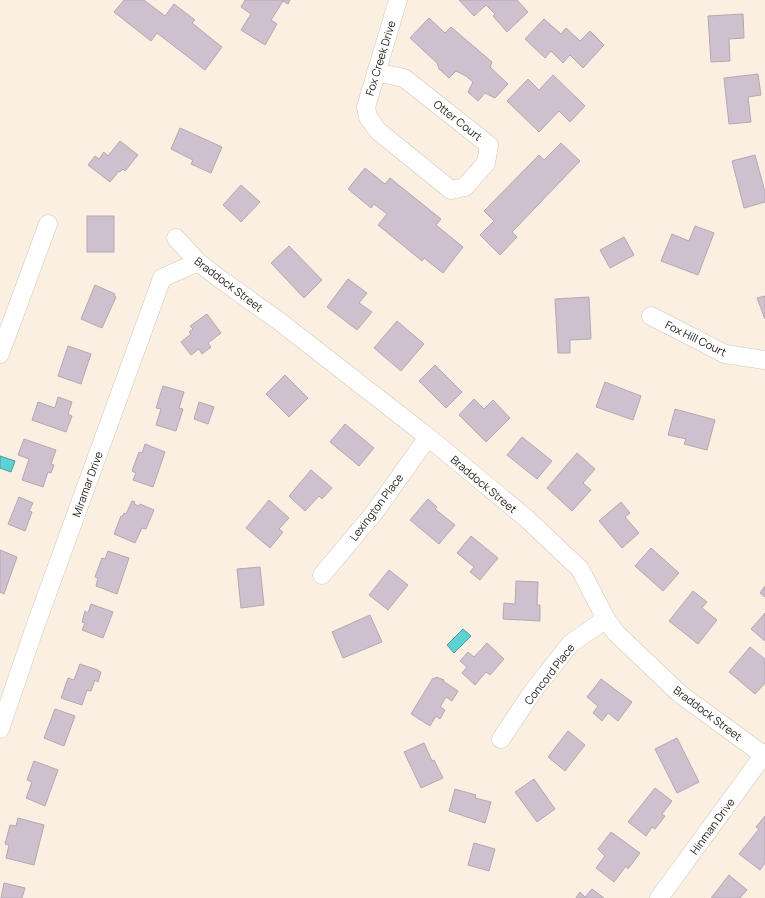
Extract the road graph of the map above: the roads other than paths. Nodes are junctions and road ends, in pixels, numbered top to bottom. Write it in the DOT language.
graph roads {
  1 [pos="398,0"];
  2 [pos="376,72"];
  3 [pos="368,117"];
  4 [pos="48,224"];
  5 [pos="176,238"];
  6 [pos="198,262"];
  7 [pos="651,316"];
  8 [pos="0,354"];
  9 [pos="765,360"];
  10 [pos="428,437"];
  11 [pos="322,575"];
  12 [pos="606,618"];
  13 [pos="0,729"];
  14 [pos="501,739"];
  15 [pos="765,755"];
  16 [pos="659,898"];
  1 -- 2 [label="street, Fox Creek Drive"];
  2 -- 3 [label="street, Fox Creek Drive"];
  2 -- 3 [label="street, Otter Court"];
  4 -- 8 [label="street"];
  5 -- 6 [label="street, Braddock Street"];
  6 -- 10 [label="street, Braddock Street"];
  6 -- 13 [label="street, Miramar Drive"];
  7 -- 9 [label="street, Fox Hill Court"];
  10 -- 11 [label="street, Lexington Place"];
  10 -- 12 [label="street, Braddock Street"];
  12 -- 14 [label="street, Concord Place"];
  12 -- 15 [label="street, Braddock Street"];
  15 -- 16 [label="street, Hinman Drive"];
}
